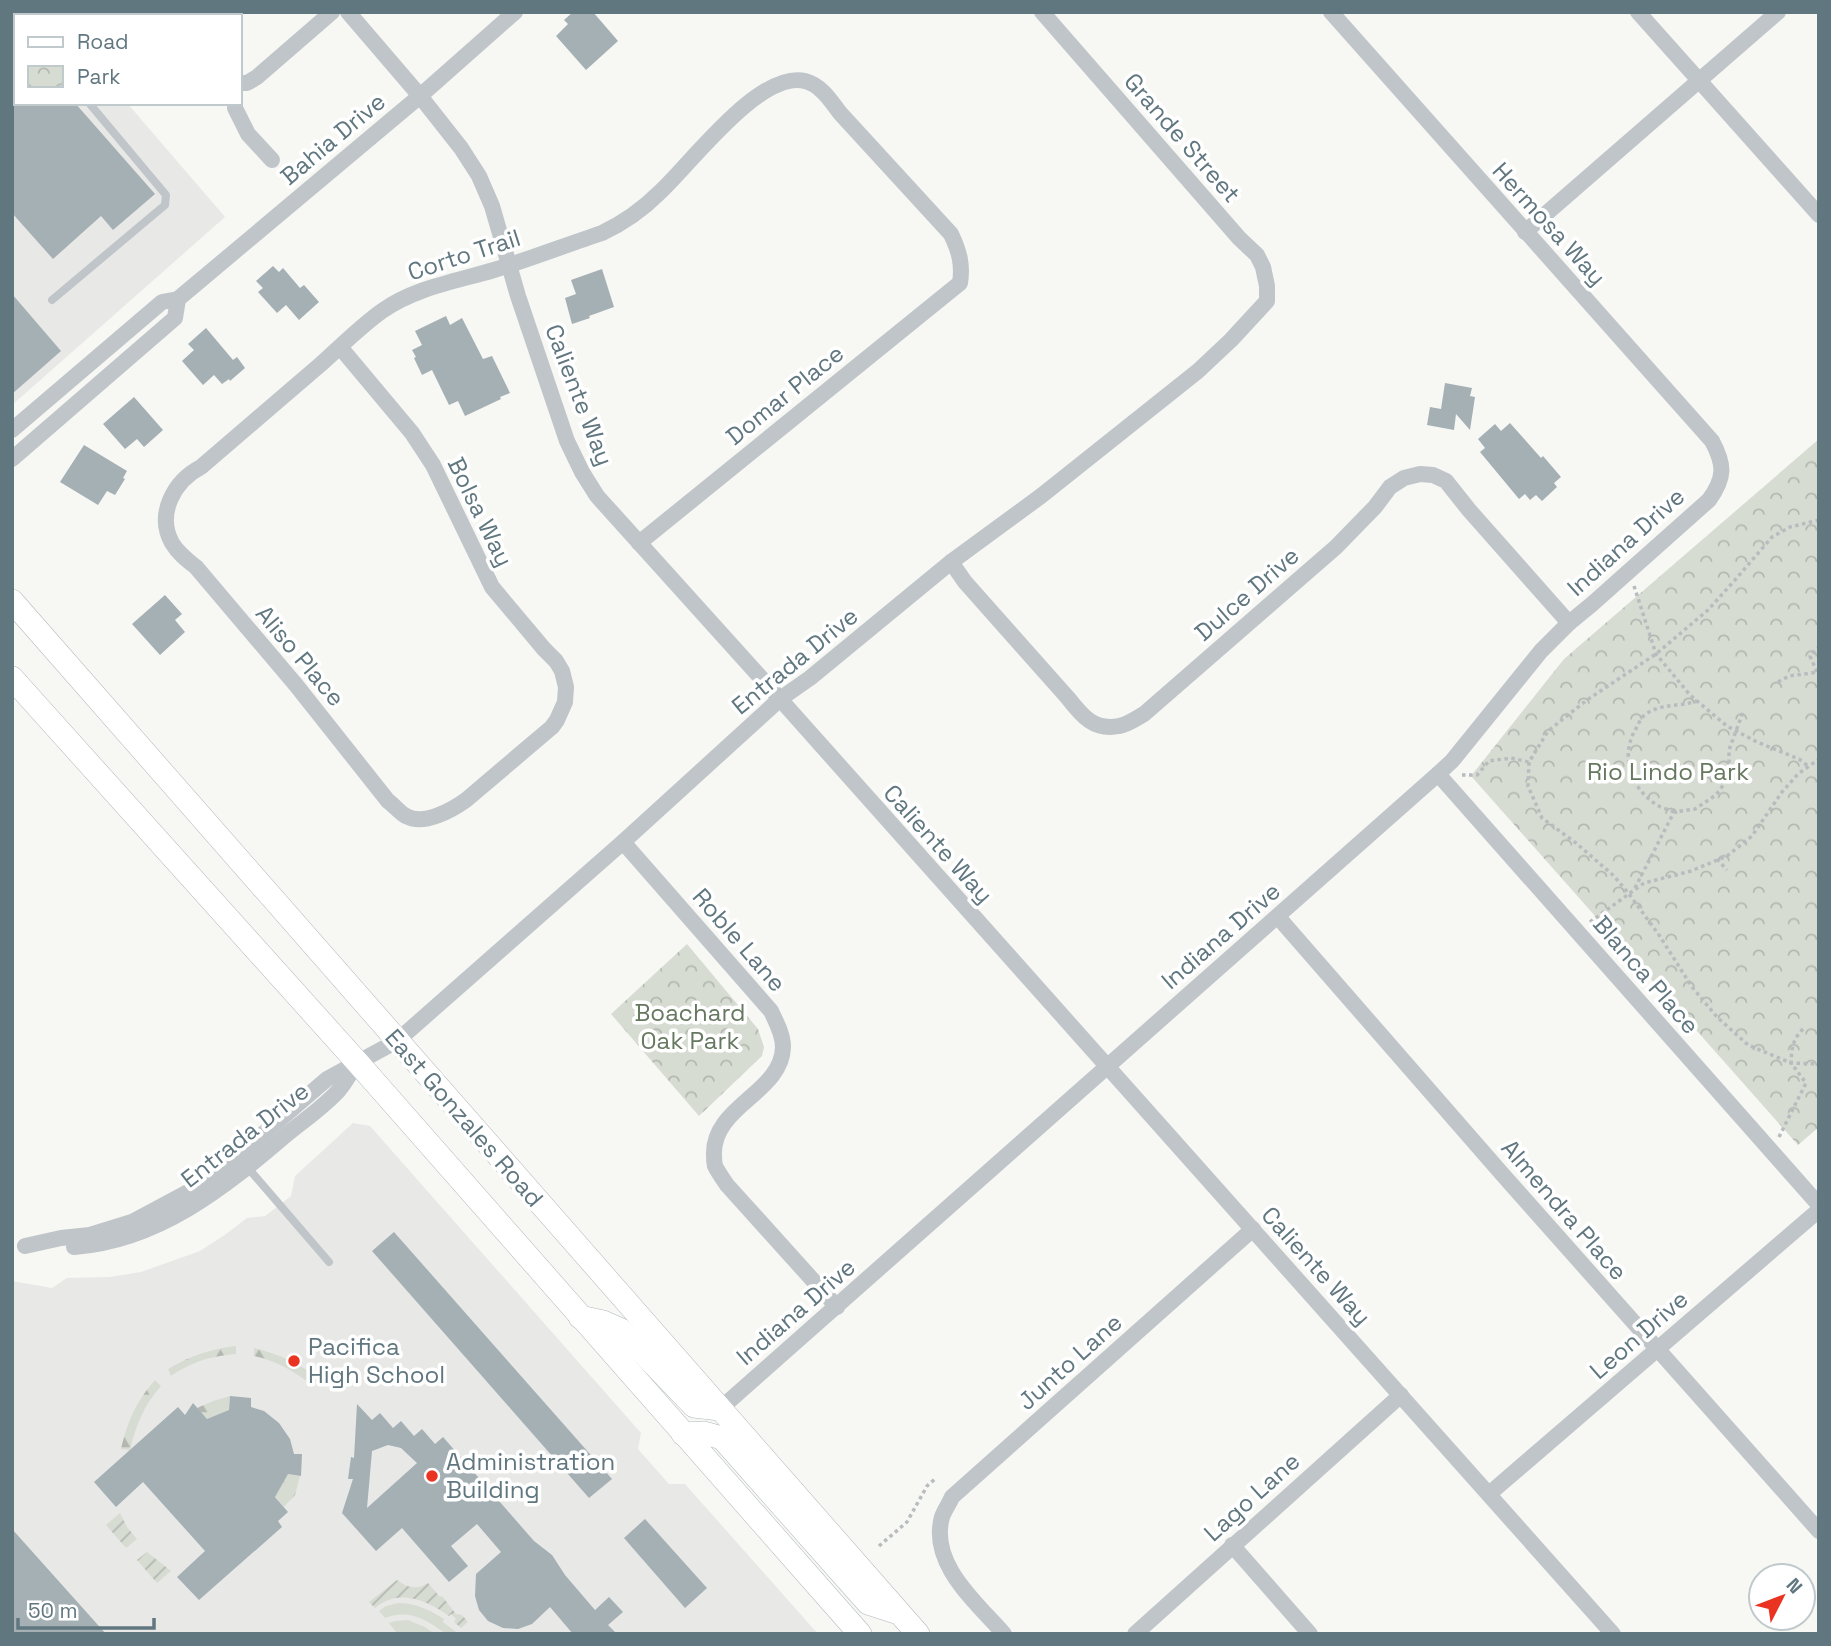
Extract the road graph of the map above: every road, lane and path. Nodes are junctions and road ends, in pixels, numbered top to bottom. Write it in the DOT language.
graph roads {
  1 [pos="332,12"];
  2 [pos="348,12"];
  3 [pos="515,12"];
  4 [pos="1042,12"];
  5 [pos="1331,12"];
  6 [pos="1639,12"];
  7 [pos="1778,12"];
  8 [pos="1699,82"];
  9 [pos="242,83"];
  10 [pos="420,96"];
  11 [pos="91,105"];
  12 [pos="235,105"];
  13 [pos="272,160"];
  14 [pos="1819,215"];
  15 [pos="1525,232"];
  16 [pos="509,265"];
  17 [pos="960,283"];
  18 [pos="178,299"];
  19 [pos="52,300"];
  20 [pos="1267,302"];
  21 [pos="340,347"];
  22 [pos="102,353"];
  23 [pos="12,430"];
  24 [pos="28,445"];
  25 [pos="12,459"];
  26 [pos="1723,472"];
  27 [pos="166,516"];
  28 [pos="1819,520"];
  29 [pos="639,543"];
  30 [pos="951,562"];
  31 [pos="1627,573"];
  32 [pos="12,601"];
  33 [pos="1569,623"];
  34 [pos="1819,647"];
  35 [pos="1656,654"];
  36 [pos="1818,672"];
  37 [pos="12,678"];
  38 [pos="1778,682"];
  39 [pos="780,699"];
  40 [pos="1697,701"];
  41 [pos="1743,712"];
  42 [pos="1735,730"];
  43 [pos="1819,759"];
  44 [pos="1529,762"];
  45 [pos="1808,766"];
  46 [pos="1438,774"];
  47 [pos="1674,812"];
  48 [pos="411,818"];
  49 [pos="624,842"];
  50 [pos="1717,859"];
  51 [pos="1727,870"];
  52 [pos="1634,890"];
  53 [pos="1629,894"];
  54 [pos="1278,917"];
  55 [pos="1578,933"];
  56 [pos="1804,1028"];
  57 [pos="397,1041"];
  58 [pos="358,1063"];
  59 [pos="1791,1063"];
  60 [pos="1819,1065"];
  61 [pos="1107,1067"];
  62 [pos="1771,1151"];
  63 [pos="248,1168"];
  64 [pos="1819,1208"];
  65 [pos="1253,1229"];
  66 [pos="19,1244"];
  67 [pos="330,1262"];
  68 [pos="837,1307"];
  69 [pos="580,1317"];
  70 [pos="1657,1349"];
  71 [pos="1401,1395"];
  72 [pos="720,1409"];
  73 [pos="683,1434"];
  74 [pos="935,1479"];
  75 [pos="1489,1494"];
  76 [pos="1819,1531"];
  77 [pos="1232,1545"];
  78 [pos="879,1546"];
  79 [pos="899,1613"];
  80 [pos="860,1634"];
  81 [pos="918,1634"];
  82 [pos="1004,1634"];
  83 [pos="1135,1634"];
  84 [pos="1310,1634"];
  85 [pos="1613,1634"];
  1 -- 9 [label="street"];
  2 -- 10 [label="street, Caliente Way"];
  3 -- 10 [label="street, Bahia Drive"];
  4 -- 20 [label="street, Grande Street"];
  5 -- 15 [label="street, Hermosa Way"];
  6 -- 8 [label="street"];
  7 -- 8 [label="street"];
  8 -- 14 [label="street"];
  8 -- 15 [label="street"];
  10 -- 16 [label="street, Caliente Way"];
  10 -- 18 [label="street, Bahia Drive"];
  11 -- 19 [label="lane"];
  12 -- 13 [label="street"];
  15 -- 26 [label="street, Hermosa Way"];
  16 -- 17 [label="street, Corto Trail"];
  16 -- 21 [label="street, Corto Trail"];
  16 -- 29 [label="street, Caliente Way"];
  17 -- 29 [label="street, Domar Place"];
  18 -- 22 [label="street, Bahia Drive"];
  18 -- 24 [label="street, Bahia Drive"];
  20 -- 30 [label="street, Entrada Drive"];
  21 -- 27 [label="street, Corto Trail"];
  21 -- 48 [label="street, Bolsa Way"];
  22 -- 23 [label="street, Bahia Drive"];
  22 -- 24 [label="street"];
  24 -- 25 [label="street, Bahia Drive"];
  26 -- 31 [label="street, Indiana Drive"];
  27 -- 48 [label="street, Aliso Place"];
  28 -- 35 [label="path"];
  29 -- 39 [label="street, Caliente Way"];
  30 -- 33 [label="street, Dulce Drive"];
  30 -- 39 [label="street, Entrada Drive"];
  31 -- 33 [label="street, Indiana Drive"];
  31 -- 35 [label="path"];
  32 -- 57 [label="main road, East Gonzales Road"];
  33 -- 46 [label="street, Indiana Drive"];
  34 -- 36 [label="path"];
  35 -- 40 [label="path"];
  35 -- 44 [label="path"];
  36 -- 38 [label="path"];
  37 -- 58 [label="main road, East Gonzales Road"];
  39 -- 49 [label="street, Entrada Drive"];
  39 -- 61 [label="street, Caliente Way"];
  40 -- 42 [label="path"];
  40 -- 47 [label="path"];
  41 -- 42 [label="path"];
  42 -- 45 [label="path"];
  42 -- 47 [label="path"];
  43 -- 45 [label="path"];
  44 -- 46 [label="path"];
  44 -- 53 [label="path"];
  45 -- 50 [label="path"];
  46 -- 54 [label="street, Indiana Drive"];
  46 -- 55 [label="street, Blanca Place"];
  47 -- 52 [label="path"];
  49 -- 57 [label="street, Entrada Drive"];
  49 -- 68 [label="street, Roble Lane"];
  50 -- 51 [label="path"];
  50 -- 52 [label="path"];
  52 -- 53 [label="path"];
  53 -- 55 [label="path"];
  53 -- 59 [label="path"];
  54 -- 61 [label="street, Indiana Drive"];
  54 -- 70 [label="street, Almendra Place"];
  55 -- 62 [label="street, Blanca Place"];
  56 -- 59 [label="path"];
  57 -- 58 [label="street, Entrada Drive"];
  57 -- 72 [label="main road, East Gonzales Road"];
  58 -- 63 [label="street, Entrada Drive"];
  58 -- 66 [label="street, Entrada Drive"];
  58 -- 69 [label="main road, East Gonzales Road"];
  59 -- 60 [label="path"];
  59 -- 62 [label="path"];
  61 -- 65 [label="street, Caliente Way"];
  61 -- 68 [label="street, Indiana Drive"];
  62 -- 64 [label="street, Blanca Place"];
  63 -- 66 [label="street, Entrada Drive"];
  63 -- 67 [label="lane"];
  64 -- 70 [label="street, Leon Drive"];
  65 -- 71 [label="street, Caliente Way"];
  65 -- 82 [label="street, Junto Lane"];
  68 -- 72 [label="street, Indiana Drive"];
  69 -- 72 [label="main road"];
  69 -- 73 [label="main road, East Gonzales Road"];
  70 -- 75 [label="street, Leon Drive"];
  70 -- 76 [label="street, Almendra Place"];
  71 -- 75 [label="street, Caliente Way"];
  71 -- 77 [label="street, Lago Lane"];
  72 -- 79 [label="main road, East Gonzales Road"];
  73 -- 79 [label="main road"];
  73 -- 80 [label="main road, East Gonzales Road"];
  74 -- 78 [label="path"];
  75 -- 85 [label="street, Caliente Way"];
  77 -- 83 [label="street, Lago Lane"];
  77 -- 84 [label="street"];
  79 -- 81 [label="main road, East Gonzales Road"];
}
